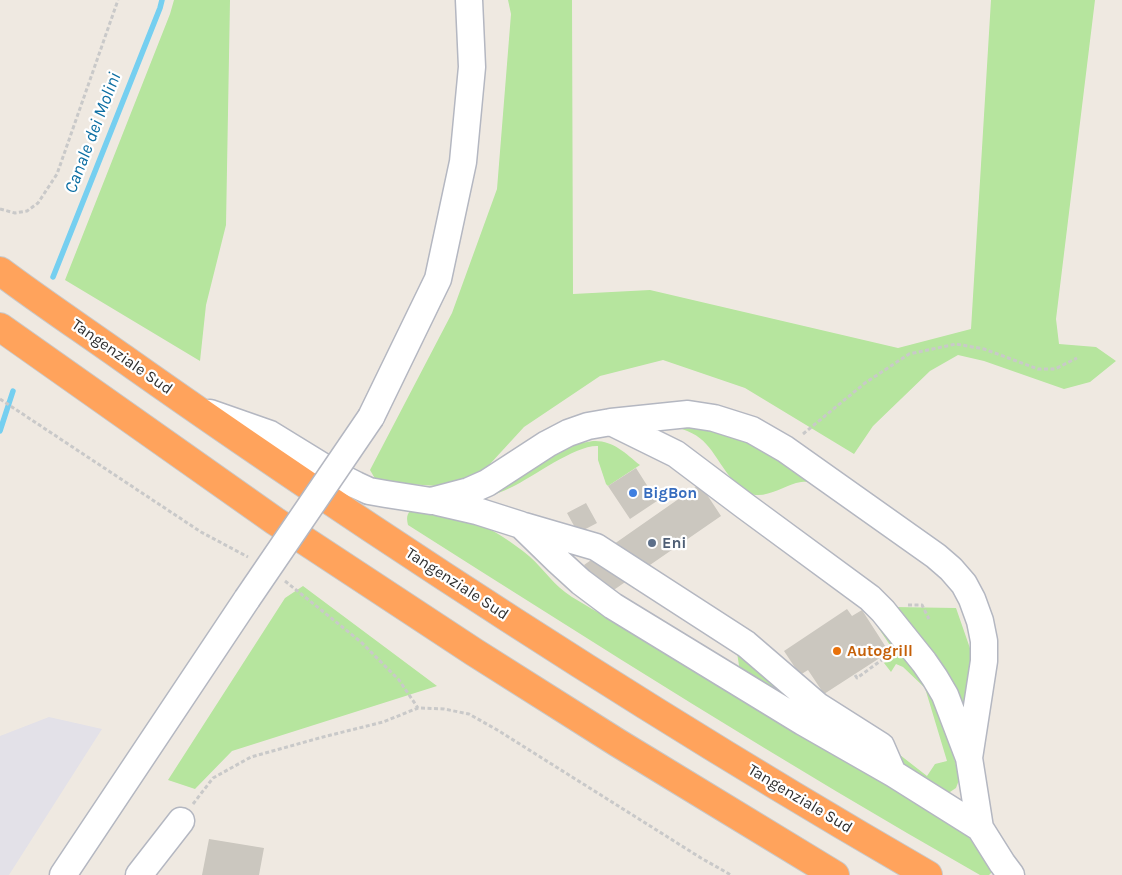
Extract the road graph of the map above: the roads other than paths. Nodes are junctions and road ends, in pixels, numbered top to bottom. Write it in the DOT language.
graph roads {
  1 [pos="469,0"];
  2 [pos="0,271"];
  3 [pos="0,328"];
  4 [pos="192,406"];
  5 [pos="611,422"];
  6 [pos="431,501"];
  7 [pos="521,525"];
  8 [pos="969,758"];
  9 [pos="894,774"];
  10 [pos="181,821"];
  11 [pos="980,828"];
  12 [pos="63,875"];
  13 [pos="139,875"];
  14 [pos="835,875"];
  15 [pos="928,875"];
  16 [pos="1011,875"];
  1 -- 12 [label="street, bridge"];
  2 -- 4 [label="highway, Tangenziale Sud"];
  3 -- 14 [label="highway"];
  4 -- 6 [label="street"];
  4 -- 15 [label="highway, Tangenziale Sud"];
  5 -- 6 [label="street"];
  5 -- 8 [label="street"];
  5 -- 8 [label="street"];
  6 -- 7 [label="street"];
  7 -- 9 [label="street"];
  7 -- 9 [label="street"];
  8 -- 11 [label="street"];
  9 -- 11 [label="street"];
  10 -- 13 [label="street"];
  11 -- 16 [label="street"];
}
